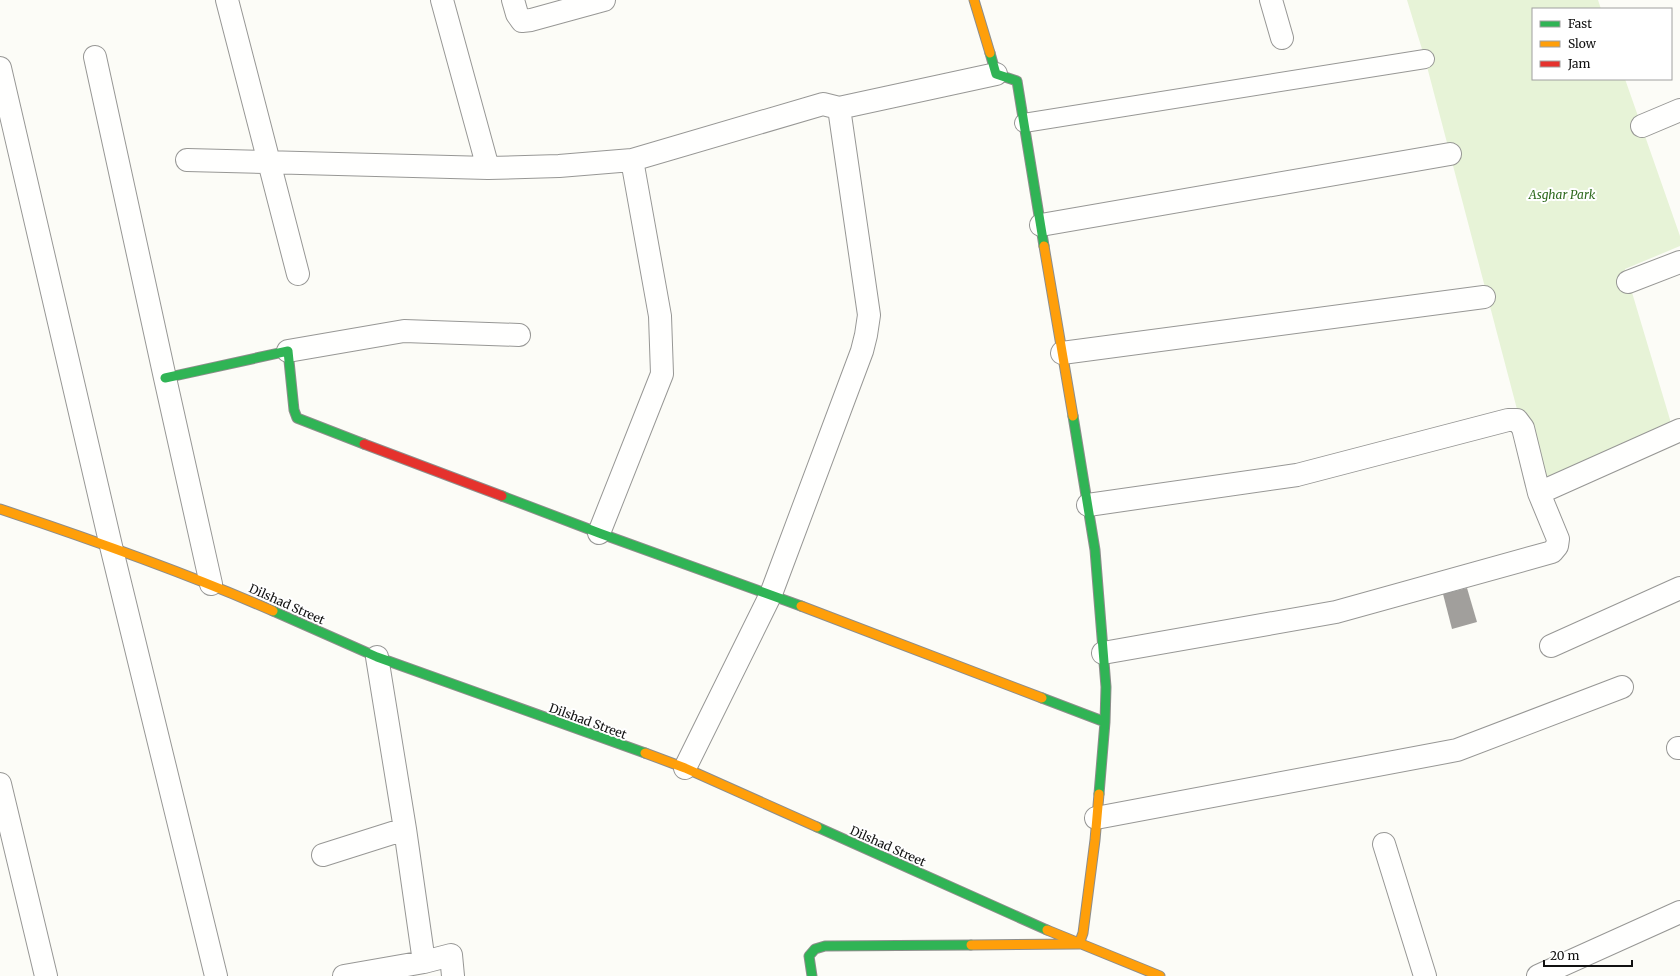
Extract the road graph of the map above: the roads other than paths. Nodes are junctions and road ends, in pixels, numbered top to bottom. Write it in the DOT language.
graph roads {
  1 [pos="227,0"];
  2 [pos="442,0"];
  3 [pos="513,0"];
  4 [pos="604,0"];
  5 [pos="974,0"];
  6 [pos="1271,0"];
  7 [pos="1282,38"];
  8 [pos="95,57"];
  9 [pos="1425,59"];
  10 [pos="0,68"];
  11 [pos="996,74"];
  12 [pos="839,108"];
  13 [pos="1680,110"];
  14 [pos="1024,123"];
  15 [pos="1642,126"];
  16 [pos="1450,154"];
  17 [pos="187,160"];
  18 [pos="632,160"];
  19 [pos="269,163"];
  20 [pos="488,168"];
  21 [pos="1041,225"];
  22 [pos="1680,262"];
  23 [pos="298,274"];
  24 [pos="1628,282"];
  25 [pos="1484,297"];
  26 [pos="519,335"];
  27 [pos="288,351"];
  28 [pos="1062,353"];
  29 [pos="165,378"];
  30 [pos="1680,430"];
  31 [pos="1539,493"];
  32 [pos="1088,505"];
  33 [pos="0,509"];
  34 [pos="598,533"];
  35 [pos="111,546"];
  36 [pos="212,584"];
  37 [pos="1680,588"];
  38 [pos="771,594"];
  39 [pos="1551,646"];
  40 [pos="1103,654"];
  41 [pos="378,657"];
  42 [pos="1622,687"];
  43 [pos="1104,722"];
  44 [pos="685,768"];
  45 [pos="0,784"];
  46 [pos="1096,818"];
  47 [pos="406,829"];
  48 [pos="1384,844"];
  49 [pos="324,855"];
  50 [pos="1680,912"];
  51 [pos="1079,944"];
  52 [pos="424,962"];
  53 [pos="46,976"];
  54 [pos="216,976"];
  55 [pos="344,976"];
  56 [pos="452,976"];
  57 [pos="812,976"];
  58 [pos="1160,976"];
  59 [pos="1425,976"];
  60 [pos="1538,976"];
  1 -- 19 [label="street"];
  2 -- 20 [label="street"];
  3 -- 4 [label="street"];
  5 -- 11 [label="street"];
  6 -- 7 [label="street"];
  8 -- 29 [label="street"];
  9 -- 14 [label="lane"];
  10 -- 35 [label="street"];
  11 -- 12 [label="street"];
  11 -- 14 [label="street"];
  12 -- 18 [label="street"];
  12 -- 38 [label="street"];
  13 -- 15 [label="street"];
  14 -- 21 [label="street"];
  16 -- 21 [label="street"];
  17 -- 19 [label="street"];
  18 -- 20 [label="street"];
  18 -- 34 [label="street"];
  19 -- 20 [label="street"];
  19 -- 23 [label="street"];
  21 -- 28 [label="street"];
  22 -- 24 [label="street"];
  25 -- 28 [label="street"];
  26 -- 27 [label="street"];
  27 -- 29 [label="street"];
  27 -- 34 [label="street"];
  28 -- 32 [label="street"];
  29 -- 36 [label="street"];
  30 -- 31 [label="street"];
  31 -- 32 [label="street"];
  31 -- 40 [label="street"];
  32 -- 40 [label="street"];
  33 -- 35 [label="street, Dilshad Street"];
  34 -- 38 [label="street"];
  35 -- 36 [label="street, Dilshad Street"];
  35 -- 54 [label="street"];
  36 -- 41 [label="street, Dilshad Street"];
  37 -- 39 [label="street"];
  38 -- 43 [label="street"];
  38 -- 44 [label="street"];
  40 -- 43 [label="street"];
  41 -- 44 [label="street, Dilshad Street"];
  41 -- 47 [label="street"];
  42 -- 46 [label="street"];
  43 -- 46 [label="street"];
  44 -- 51 [label="street, Dilshad Street"];
  45 -- 53 [label="street"];
  46 -- 51 [label="street"];
  47 -- 49 [label="street"];
  47 -- 52 [label="street"];
  48 -- 59 [label="street"];
  50 -- 60 [label="street"];
  51 -- 57 [label="street"];
  51 -- 58 [label="street, Dilshad Street"];
  52 -- 55 [label="street"];
  52 -- 56 [label="street"];
}
